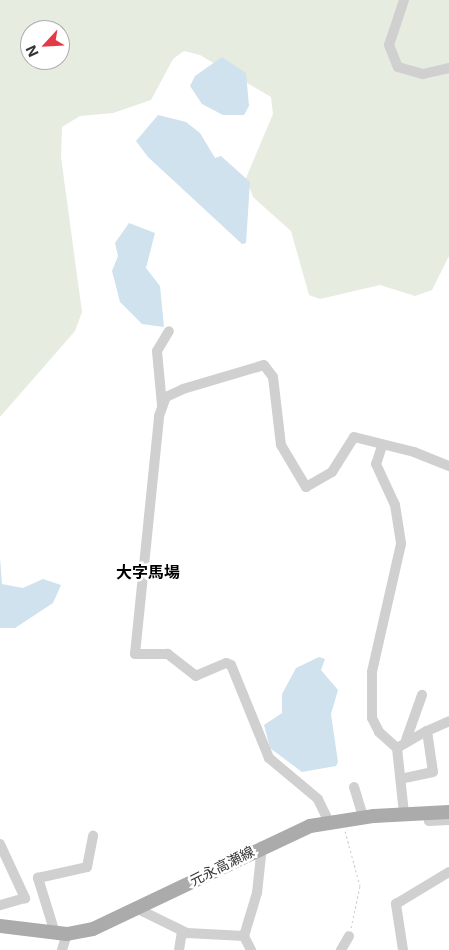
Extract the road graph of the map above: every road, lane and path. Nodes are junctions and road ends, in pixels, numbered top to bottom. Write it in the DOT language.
graph roads {
  1 [pos="404,0"];
  2 [pos="449,68"];
  3 [pos="169,331"];
  4 [pos="162,406"];
  5 [pos="382,446"];
  6 [pos="449,466"];
  7 [pos="422,695"];
  8 [pos="449,721"];
  9 [pos="427,731"];
  10 [pos="406,740"];
  11 [pos="397,748"];
  12 [pos="401,778"];
  13 [pos="354,787"];
  14 [pos="427,812"];
  15 [pos="449,812"];
  16 [pos="404,813"];
  17 [pos="363,818"];
  18 [pos="449,820"];
  19 [pos="335,821"];
  20 [pos="93,836"];
  21 [pos="0,844"];
  22 [pos="262,846"];
  23 [pos="449,872"];
  24 [pos="0,905"];
  25 [pos="138,909"];
  26 [pos="0,926"];
  27 [pos="182,931"];
  28 [pos="61,933"];
  29 [pos="244,936"];
  30 [pos="349,936"];
  31 [pos="62,950"];
  32 [pos="179,950"];
  33 [pos="251,950"];
  34 [pos="341,950"];
  35 [pos="403,950"];
  1 -- 2 [label="street"];
  3 -- 4 [label="street"];
  4 -- 5 [label="street"];
  4 -- 19 [label="street"];
  5 -- 6 [label="street"];
  5 -- 11 [label="street"];
  7 -- 10 [label="street"];
  8 -- 9 [label="street"];
  9 -- 10 [label="street"];
  9 -- 12 [label="street"];
  10 -- 11 [label="street"];
  11 -- 12 [label="street"];
  12 -- 16 [label="street"];
  13 -- 17 [label="street"];
  14 -- 15 [label="main road, 元永高瀬線"];
  14 -- 16 [label="main road, 元永高瀬線"];
  14 -- 18 [label="street"];
  16 -- 17 [label="main road, 元永高瀬線"];
  17 -- 19 [label="main road, 元永高瀬線"];
  19 -- 22 [label="main road, 元永高瀬線"];
  19 -- 30 [label="path"];
  20 -- 28 [label="street"];
  21 -- 24 [label="street"];
  22 -- 25 [label="main road, 元永高瀬線"];
  22 -- 29 [label="street"];
  23 -- 35 [label="street"];
  25 -- 27 [label="street"];
  25 -- 28 [label="main road, 元永高瀬線"];
  26 -- 28 [label="main road, 元永高瀬線"];
  27 -- 29 [label="street"];
  27 -- 32 [label="street"];
  28 -- 31 [label="street"];
  29 -- 33 [label="street"];
  30 -- 34 [label="street"];
}
